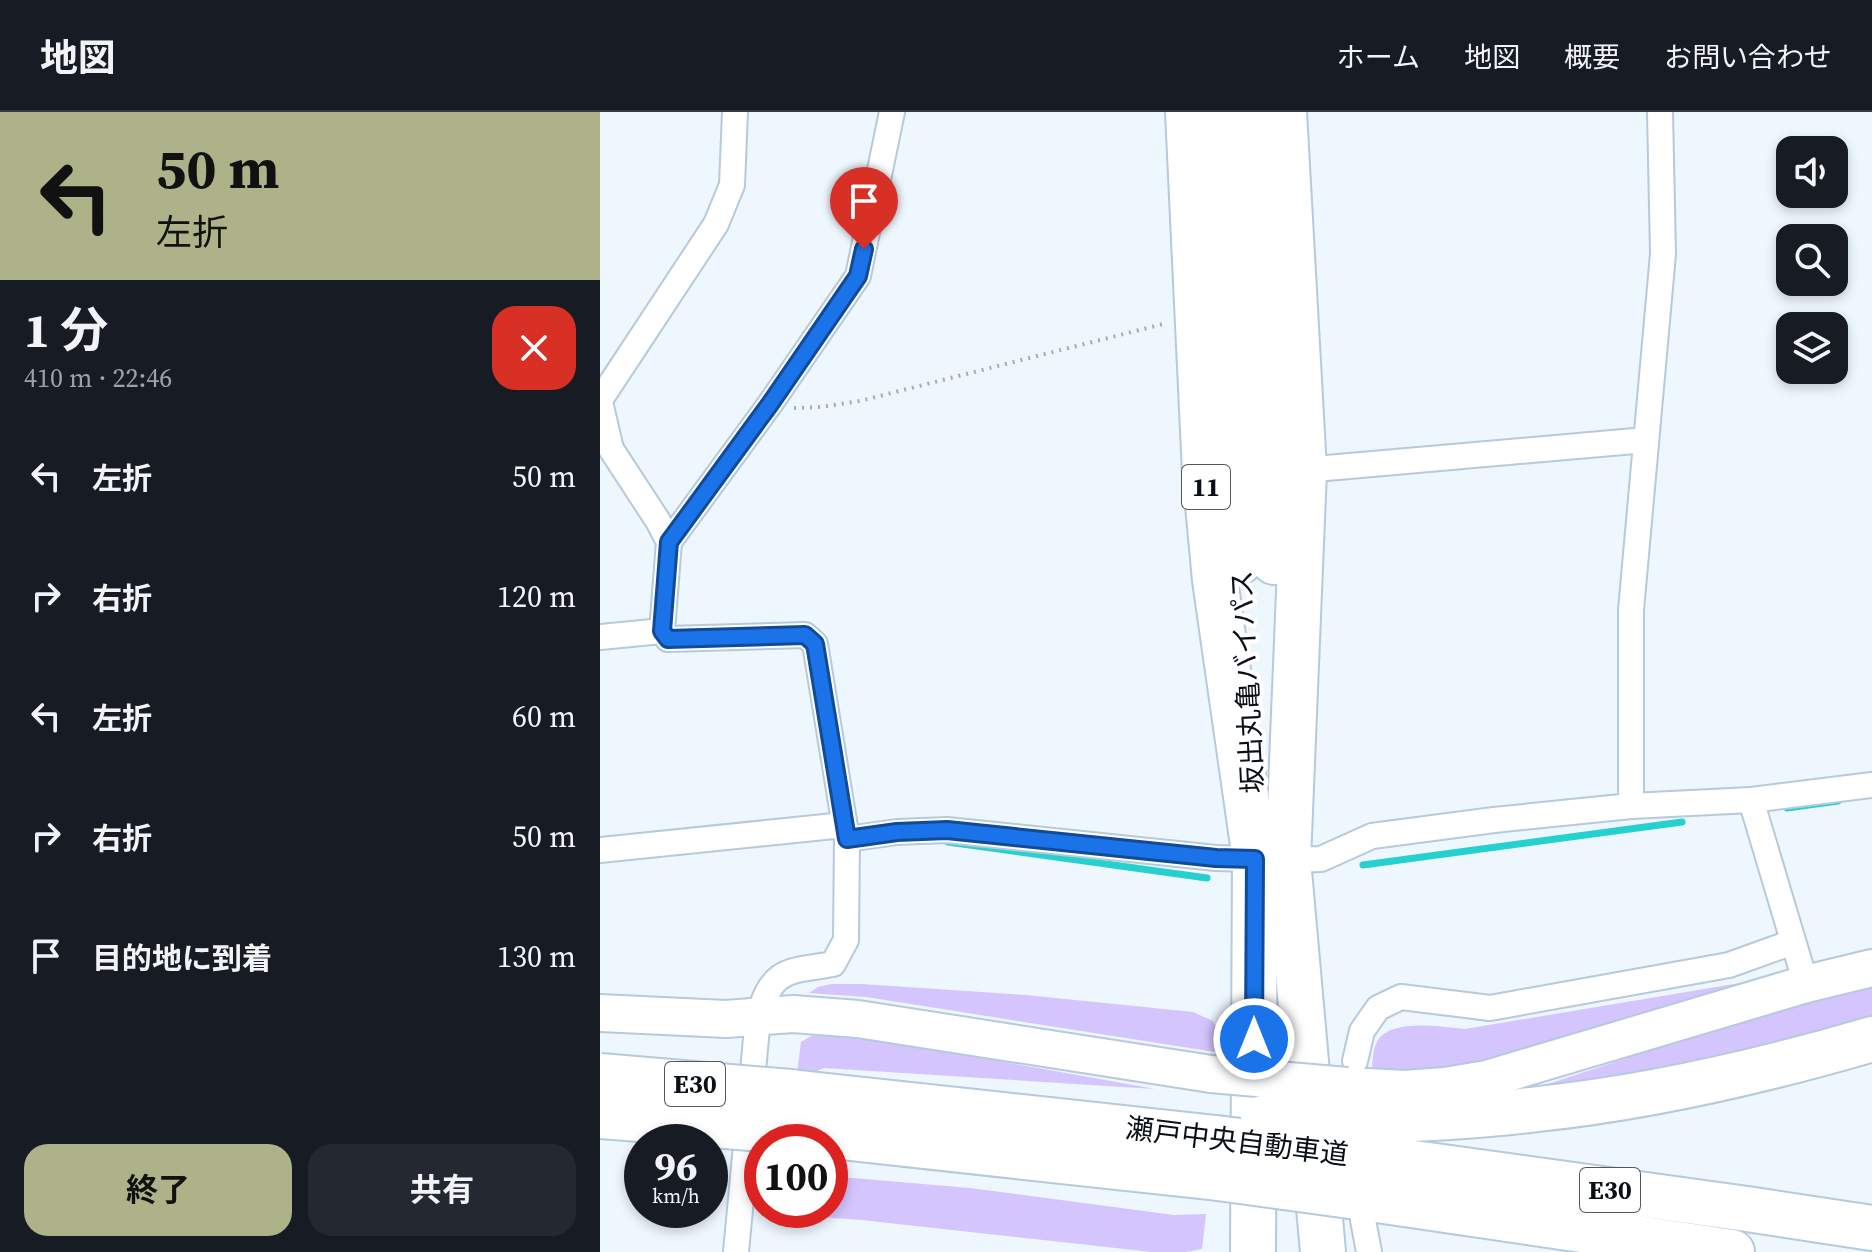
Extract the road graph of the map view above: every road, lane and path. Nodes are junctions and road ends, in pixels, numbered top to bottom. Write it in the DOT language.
graph roads {
  1 [pos="735,112"];
  2 [pos="892,112"];
  3 [pos="1188,112"];
  4 [pos="1220,112"];
  5 [pos="1252,112"];
  6 [pos="1284,112"];
  7 [pos="1660,112"];
  8 [pos="1197,316"];
  9 [pos="600,401"];
  10 [pos="770,404"];
  11 [pos="1646,440"];
  12 [pos="1304,470"];
  13 [pos="669,542"];
  14 [pos="662,631"];
  15 [pos="600,637"];
  16 [pos="1872,785"];
  17 [pos="1751,800"];
  18 [pos="1631,806"];
  19 [pos="845,832"];
  20 [pos="600,850"];
  21 [pos="1272,859"];
  22 [pos="1793,942"];
  23 [pos="1872,968"];
  24 [pos="1806,984"];
  25 [pos="600,1013"];
  26 [pos="758,1017"];
  27 [pos="1872,1039"];
  28 [pos="600,1076"];
  29 [pos="788,1111"];
  30 [pos="600,1116"];
  31 [pos="1215,1126"];
  32 [pos="1352,1140"];
  33 [pos="1872,1228"];
  34 [pos="736,1252"];
  35 [pos="1253,1252"];
  36 [pos="1274,1252"];
  37 [pos="1305,1252"];
  38 [pos="1323,1252"];
  39 [pos="1369,1252"];
  40 [pos="1732,1252"];
  1 -- 9 [label="street"];
  2 -- 10 [label="street"];
  3 -- 8 [label="highway, 11"];
  4 -- 21 [label="highway, 坂出丸亀バイパス / 11"];
  5 -- 21 [label="highway, 坂出丸亀バイパス / 11"];
  6 -- 12 [label="highway, 11"];
  7 -- 11 [label="street"];
  8 -- 10 [label="path"];
  8 -- 21 [label="highway, 11"];
  9 -- 13 [label="street"];
  10 -- 13 [label="street"];
  11 -- 12 [label="street"];
  11 -- 18 [label="street"];
  12 -- 21 [label="highway, 11"];
  13 -- 14 [label="street"];
  14 -- 15 [label="street"];
  14 -- 19 [label="street"];
  16 -- 17 [label="street"];
  17 -- 18 [label="street"];
  17 -- 22 [label="street"];
  18 -- 21 [label="street"];
  19 -- 20 [label="street"];
  19 -- 21 [label="street"];
  19 -- 26 [label="street"];
  21 -- 35 [label="highway"];
  21 -- 36 [label="highway, 坂出丸亀バイパス / 11"];
  21 -- 37 [label="highway, 坂出丸亀バイパス / 11"];
  21 -- 38 [label="highway"];
  22 -- 24 [label="street"];
  22 -- 32 [label="street"];
  23 -- 24 [label="street"];
  24 -- 32 [label="street"];
  25 -- 26 [label="street"];
  26 -- 31 [label="street"];
  26 -- 34 [label="street"];
  27 -- 32 [label="highway"];
  28 -- 29 [label="highway, 瀬戸中央自動車道 / E30, bridge"];
  29 -- 30 [label="highway, 瀬戸中央自動車道 / E30, bridge"];
  29 -- 31 [label="highway, 瀬戸中央自動車道 / E30"];
  29 -- 31 [label="highway, 瀬戸中央自動車道 / E30"];
  31 -- 32 [label="highway, 瀬戸中央自動車道 / E30, bridge"];
  31 -- 32 [label="highway, bridge"];
  32 -- 33 [label="highway, 瀬戸中央自動車道 / E30"];
  32 -- 39 [label="street"];
  32 -- 40 [label="highway, 瀬戸中央自動車道 / E30"];
}
